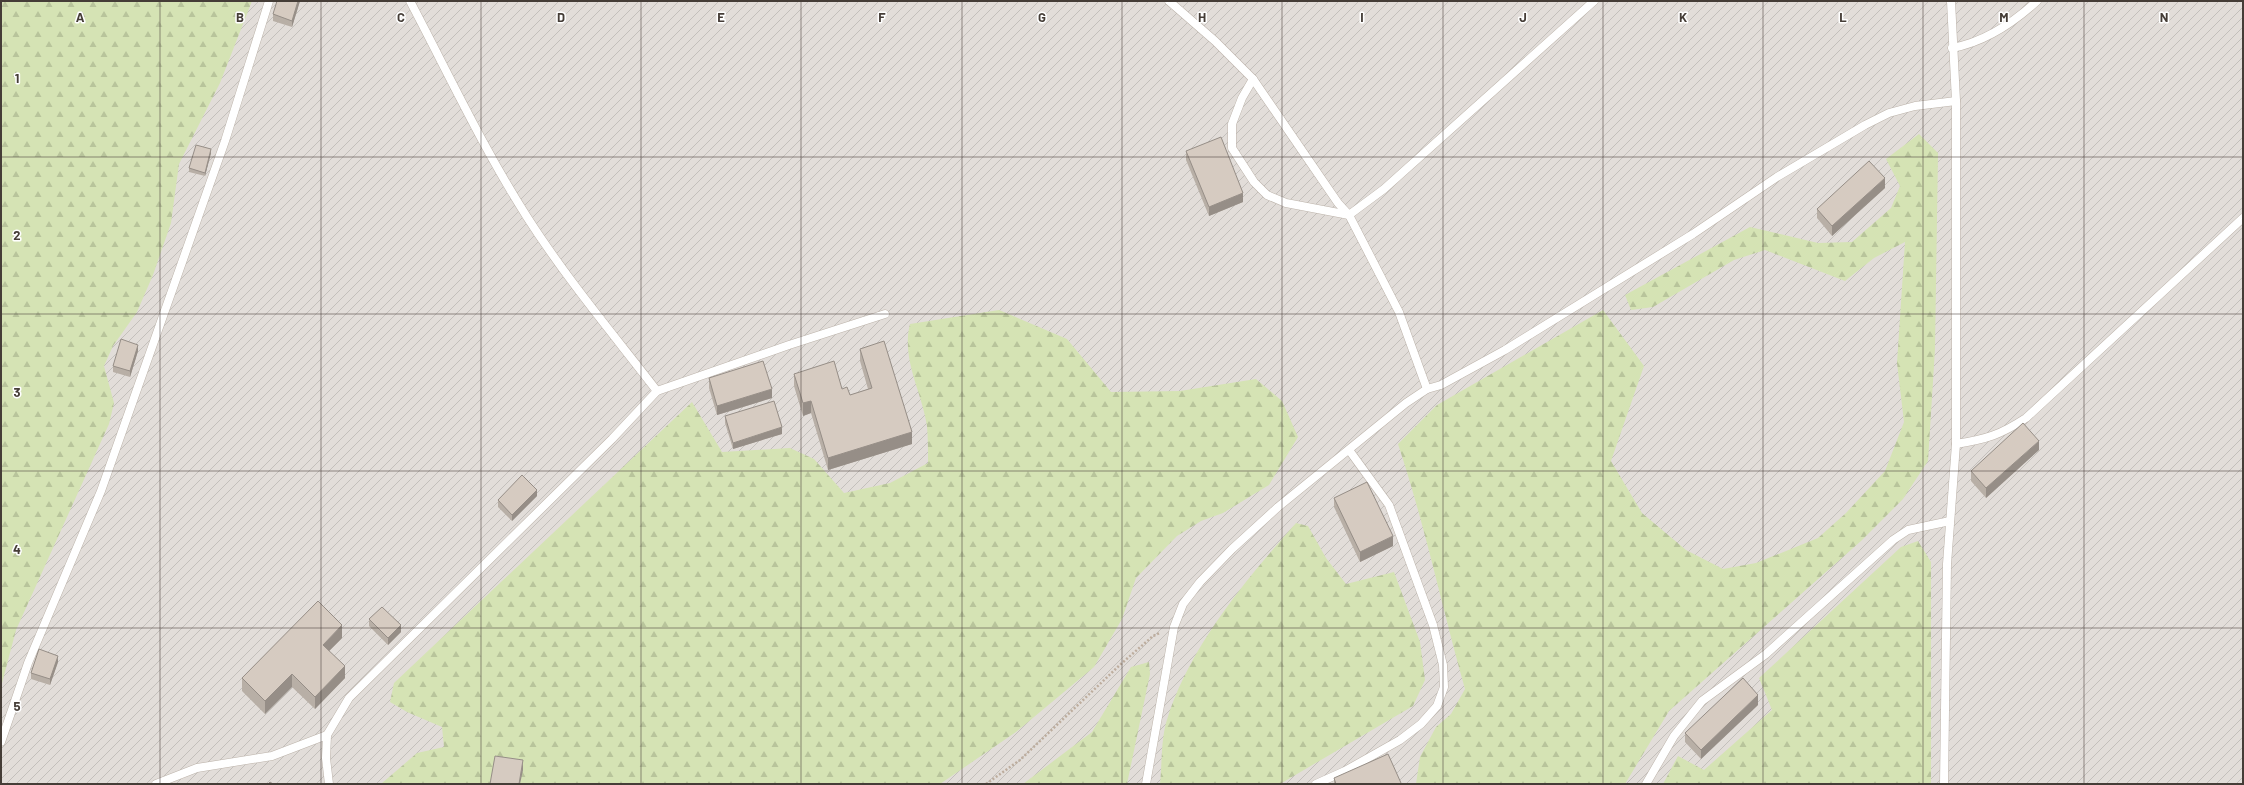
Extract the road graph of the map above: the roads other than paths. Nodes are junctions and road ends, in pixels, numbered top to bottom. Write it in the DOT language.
graph roads {
  1 [pos="269,1"];
  2 [pos="410,1"];
  3 [pos="1169,1"];
  4 [pos="1594,1"];
  5 [pos="1951,1"];
  6 [pos="2037,1"];
  7 [pos="1952,48"];
  8 [pos="1253,79"];
  9 [pos="1956,101"];
  10 [pos="1349,215"];
  11 [pos="2243,218"];
  12 [pos="885,314"];
  13 [pos="1427,389"];
  14 [pos="657,391"];
  15 [pos="1956,444"];
  16 [pos="1349,450"];
  17 [pos="1950,521"];
  18 [pos="327,735"];
  19 [pos="1,742"];
  20 [pos="156,784"];
  21 [pos="329,784"];
  22 [pos="1146,784"];
  23 [pos="1316,784"];
  24 [pos="1646,784"];
  25 [pos="1944,784"];
  1 -- 19 [label="lane"];
  2 -- 14 [label="lane"];
  3 -- 8 [label="lane"];
  4 -- 10 [label="lane"];
  5 -- 7 [label="lane"];
  6 -- 7 [label="lane"];
  7 -- 9 [label="lane"];
  8 -- 10 [label="lane"];
  8 -- 10 [label="lane"];
  9 -- 13 [label="lane"];
  9 -- 15 [label="lane"];
  10 -- 13 [label="lane"];
  11 -- 15 [label="lane"];
  12 -- 14 [label="lane"];
  13 -- 16 [label="lane"];
  14 -- 18 [label="lane"];
  15 -- 17 [label="lane"];
  16 -- 22 [label="lane"];
  16 -- 23 [label="lane"];
  17 -- 24 [label="lane"];
  17 -- 25 [label="lane"];
  18 -- 20 [label="lane"];
  18 -- 21 [label="lane"];
}
